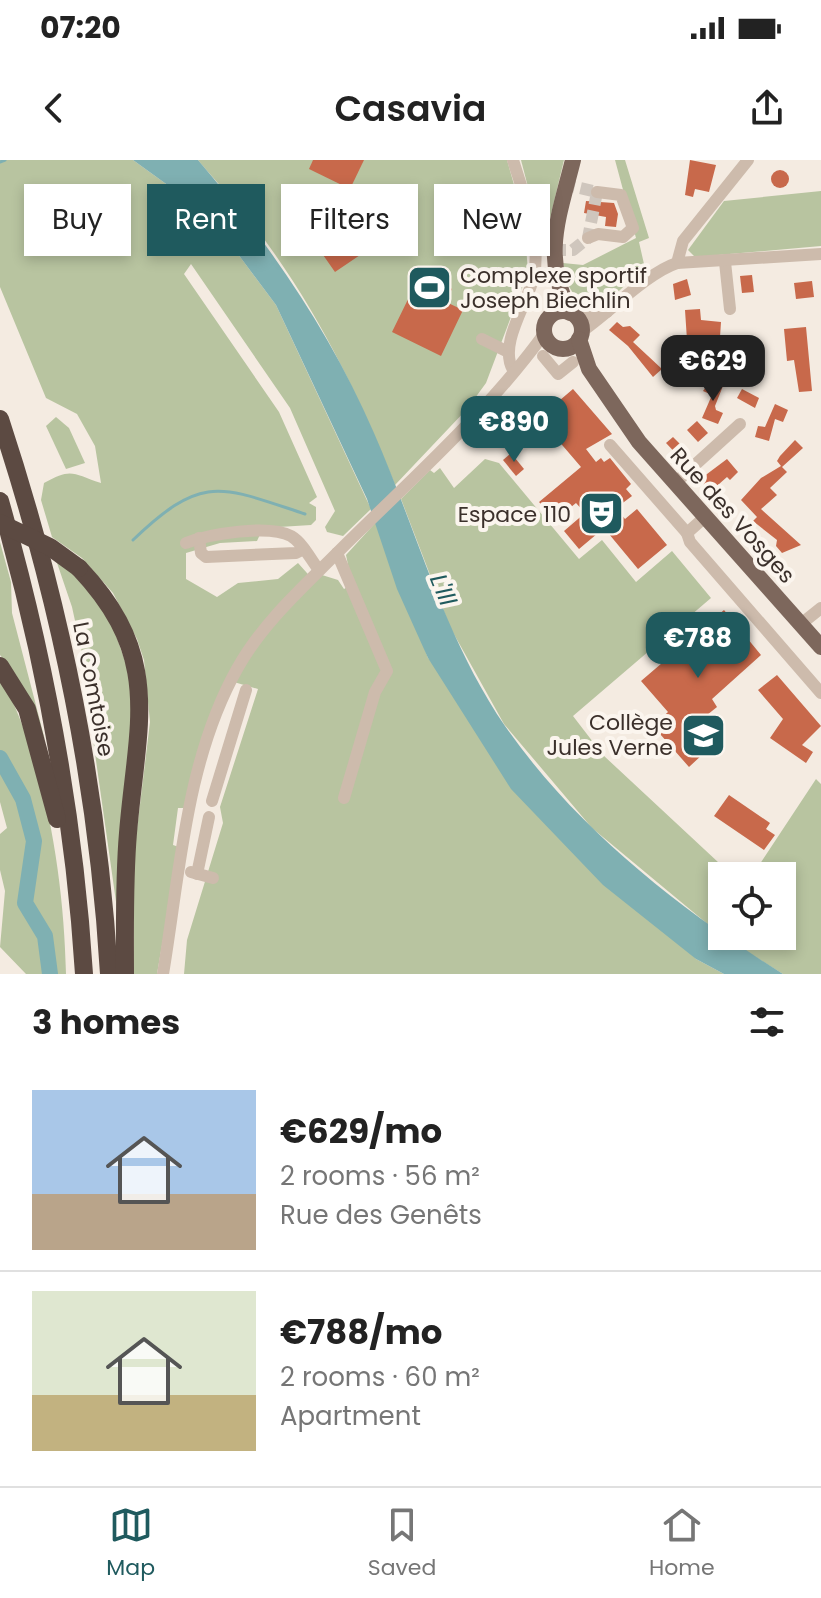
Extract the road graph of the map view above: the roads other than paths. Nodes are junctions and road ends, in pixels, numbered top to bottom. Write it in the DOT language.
graph roads {
  1 [pos="513,160"];
  2 [pos="573,160"];
  3 [pos="748,160"];
  4 [pos="597,192"];
  5 [pos="588,238"];
  6 [pos="821,254"];
  7 [pos="725,262"];
  8 [pos="677,263"];
  9 [pos="556,283"];
  10 [pos="730,309"];
  11 [pos="482,339"];
  12 [pos="565,339"];
  13 [pos="508,352"];
  14 [pos="513,370"];
  15 [pos="0,419"];
  16 [pos="740,424"];
  17 [pos="610,445"];
  18 [pos="675,483"];
  19 [pos="0,501"];
  20 [pos="705,517"];
  21 [pos="0,523"];
  22 [pos="687,533"];
  23 [pos="199,538"];
  24 [pos="186,543"];
  25 [pos="304,549"];
  26 [pos="337,553"];
  27 [pos="319,570"];
  28 [pos="821,608"];
  29 [pos="801,624"];
  30 [pos="821,647"];
  31 [pos="0,666"];
  32 [pos="246,690"];
  33 [pos="821,693"];
  34 [pos="213,723"];
  35 [pos="232,731"];
  36 [pos="344,798"];
  37 [pos="212,801"];
  38 [pos="209,817"];
  39 [pos="180,870"];
  40 [pos="197,874"];
  41 [pos="213,878"];
  42 [pos="84,965"];
  43 [pos="109,974"];
  44 [pos="125,974"];
  45 [pos="163,974"];
  1 -- 13 [label="street"];
  2 -- 9 [label="main road, Rue des Vosges"];
  3 -- 8 [label="street"];
  4 -- 5 [label="street"];
  6 -- 7 [label="street"];
  7 -- 8 [label="street"];
  7 -- 10 [label="street"];
  8 -- 12 [label="street"];
  9 -- 12 [label="main road, Rue des Vosges"];
  9 -- 12 [label="main road, Rue des Vosges"];
  11 -- 13 [label="street"];
  12 -- 14 [label="street"];
  12 -- 18 [label="main road, Rue des Vosges"];
  13 -- 14 [label="street"];
  14 -- 26 [label="street"];
  15 -- 43 [label="highway, La Comtoise"];
  16 -- 18 [label="street"];
  17 -- 22 [label="street"];
  18 -- 20 [label="main road, Rue des Vosges"];
  19 -- 42 [label="highway"];
  20 -- 22 [label="street"];
  20 -- 29 [label="main road, Rue des Vosges"];
  21 -- 44 [label="highway, bridge"];
  22 -- 33 [label="street"];
  23 -- 24 [label="street"];
  23 -- 25 [label="street"];
  23 -- 25 [label="street"];
  25 -- 27 [label="street"];
  26 -- 27 [label="street"];
  26 -- 36 [label="street"];
  27 -- 34 [label="street"];
  28 -- 29 [label="street"];
  29 -- 30 [label="main road, Rue des Vosges"];
  31 -- 42 [label="highway"];
  32 -- 35 [label="street"];
  34 -- 35 [label="street"];
  34 -- 39 [label="street"];
  35 -- 37 [label="street"];
  38 -- 40 [label="street"];
  39 -- 40 [label="street"];
  39 -- 45 [label="street"];
  40 -- 41 [label="street"];
}
